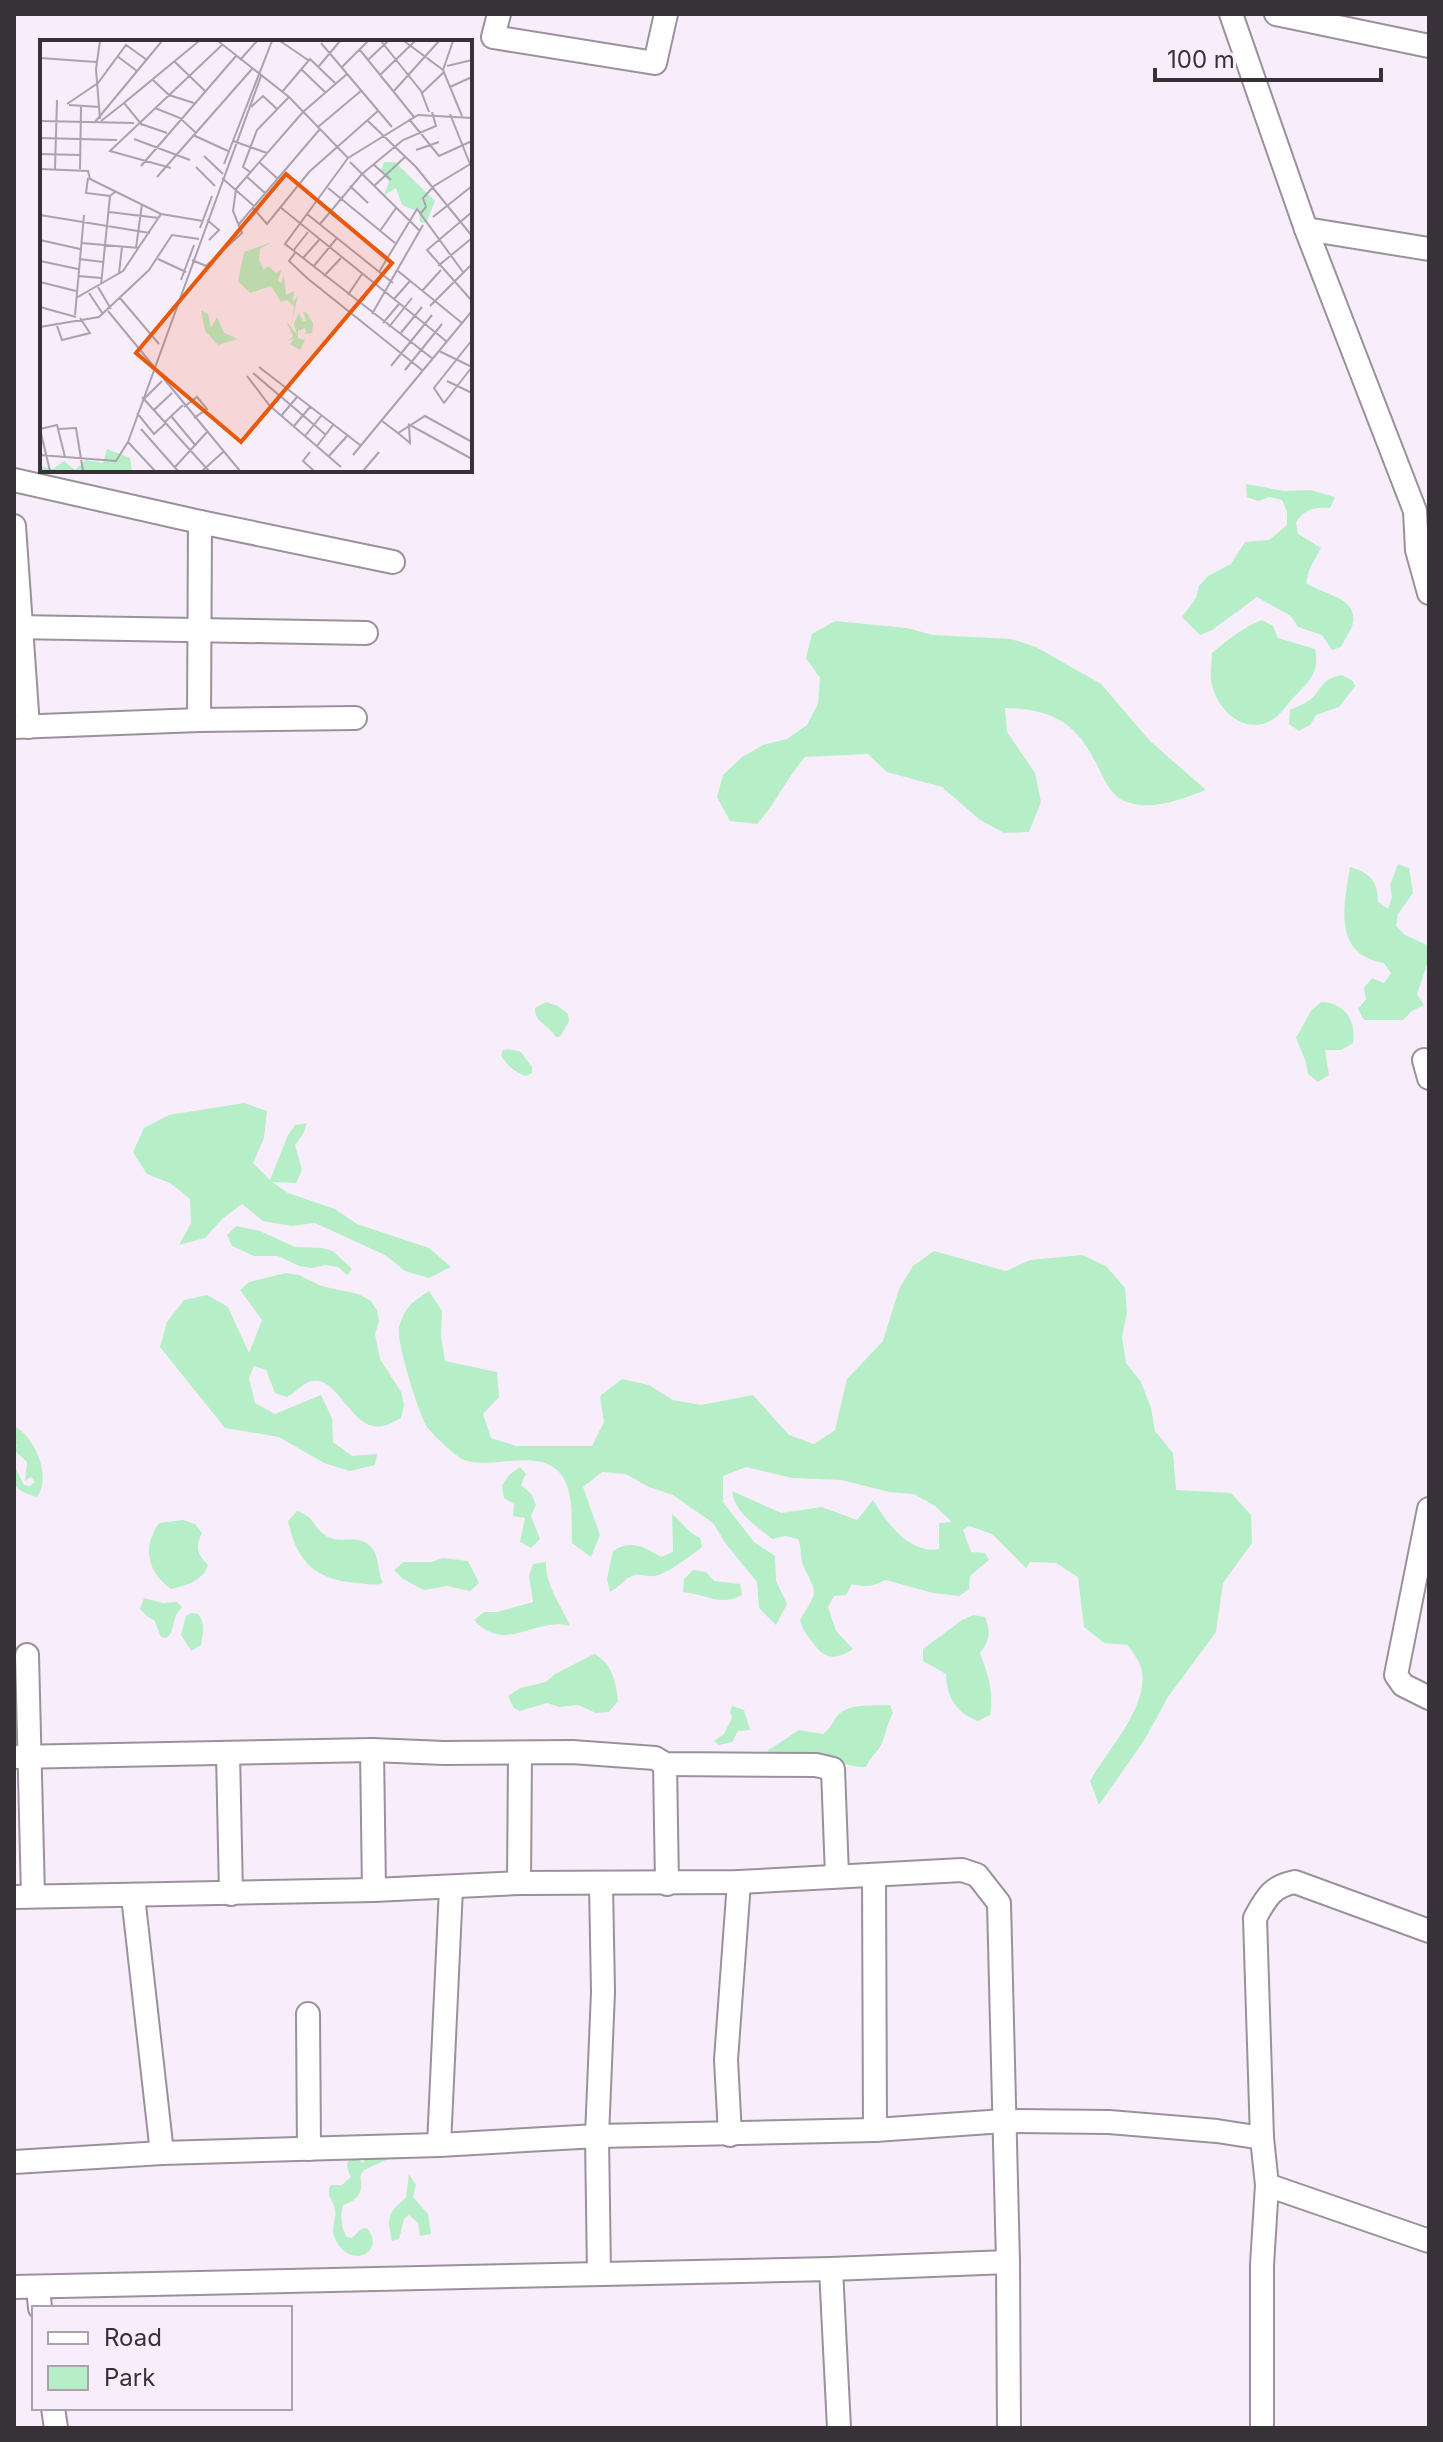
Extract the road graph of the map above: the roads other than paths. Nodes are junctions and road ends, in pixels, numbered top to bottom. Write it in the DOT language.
graph roads {
  1 [pos="499,14"];
  2 [pos="666,14"];
  3 [pos="1231,14"];
  4 [pos="1276,14"];
  5 [pos="1429,46"];
  6 [pos="1306,229"];
  7 [pos="1429,249"];
  8 [pos="14,480"];
  9 [pos="200,522"];
  10 [pos="14,526"];
  11 [pos="393,562"];
  12 [pos="1429,593"];
  13 [pos="17,628"];
  14 [pos="199,630"];
  15 [pos="366,633"];
  16 [pos="355,718"];
  17 [pos="199,720"];
  18 [pos="21,727"];
  19 [pos="1429,1509"];
  20 [pos="27,1655"];
  21 [pos="1429,1698"];
  22 [pos="372,1750"];
  23 [pos="228,1753"];
  24 [pos="520,1754"];
  25 [pos="22,1757"];
  26 [pos="665,1764"];
  27 [pos="874,1875"];
  28 [pos="837,1876"];
  29 [pos="739,1882"];
  30 [pos="519,1883"];
  31 [pos="601,1884"];
  32 [pos="667,1884"];
  33 [pos="451,1888"];
  34 [pos="374,1890"];
  35 [pos="231,1894"];
  36 [pos="133,1896"];
  37 [pos="23,1897"];
  38 [pos="1429,1931"];
  39 [pos="308,2014"];
  40 [pos="1004,2121"];
  41 [pos="875,2130"];
  42 [pos="730,2135"];
  43 [pos="597,2136"];
  44 [pos="1262,2138"];
  45 [pos="439,2145"];
  46 [pos="309,2149"];
  47 [pos="162,2153"];
  48 [pos="14,2162"];
  49 [pos="1267,2185"];
  50 [pos="1429,2241"];
  51 [pos="1008,2262"];
  52 [pos="831,2269"];
  53 [pos="599,2274"];
  54 [pos="14,2287"];
  55 [pos="39,2297"];
  56 [pos="839,2428"];
  57 [pos="1009,2428"];
  58 [pos="1262,2428"];
  1 -- 2 [label="street"];
  3 -- 6 [label="street"];
  4 -- 5 [label="street"];
  6 -- 7 [label="street"];
  6 -- 12 [label="street"];
  8 -- 9 [label="street"];
  9 -- 11 [label="street"];
  9 -- 14 [label="street"];
  10 -- 13 [label="street"];
  13 -- 14 [label="street"];
  13 -- 18 [label="street"];
  14 -- 15 [label="street"];
  14 -- 17 [label="street"];
  16 -- 17 [label="street"];
  17 -- 18 [label="street"];
  19 -- 21 [label="street"];
  20 -- 25 [label="street"];
  22 -- 23 [label="street"];
  22 -- 24 [label="street"];
  22 -- 34 [label="street"];
  23 -- 25 [label="street"];
  23 -- 35 [label="street"];
  24 -- 26 [label="street"];
  24 -- 30 [label="street"];
  25 -- 37 [label="street"];
  26 -- 28 [label="street"];
  26 -- 32 [label="street"];
  27 -- 28 [label="street"];
  27 -- 40 [label="street"];
  27 -- 41 [label="street"];
  28 -- 29 [label="street"];
  29 -- 32 [label="street"];
  29 -- 42 [label="street"];
  30 -- 31 [label="street"];
  30 -- 33 [label="street"];
  31 -- 32 [label="street"];
  31 -- 43 [label="street"];
  33 -- 34 [label="street"];
  33 -- 45 [label="street"];
  34 -- 35 [label="street"];
  35 -- 36 [label="street"];
  36 -- 37 [label="street"];
  36 -- 47 [label="street"];
  38 -- 44 [label="street"];
  39 -- 46 [label="street"];
  40 -- 41 [label="street"];
  40 -- 44 [label="street"];
  40 -- 51 [label="street"];
  41 -- 42 [label="street"];
  42 -- 43 [label="street"];
  43 -- 45 [label="street"];
  43 -- 53 [label="street"];
  44 -- 49 [label="street"];
  45 -- 46 [label="street"];
  46 -- 47 [label="street"];
  47 -- 48 [label="street"];
  49 -- 50 [label="street"];
  49 -- 58 [label="street"];
  51 -- 52 [label="street"];
  51 -- 57 [label="street"];
  52 -- 53 [label="street"];
  52 -- 56 [label="street"];
  53 -- 55 [label="street"];
  54 -- 55 [label="street"];
}
